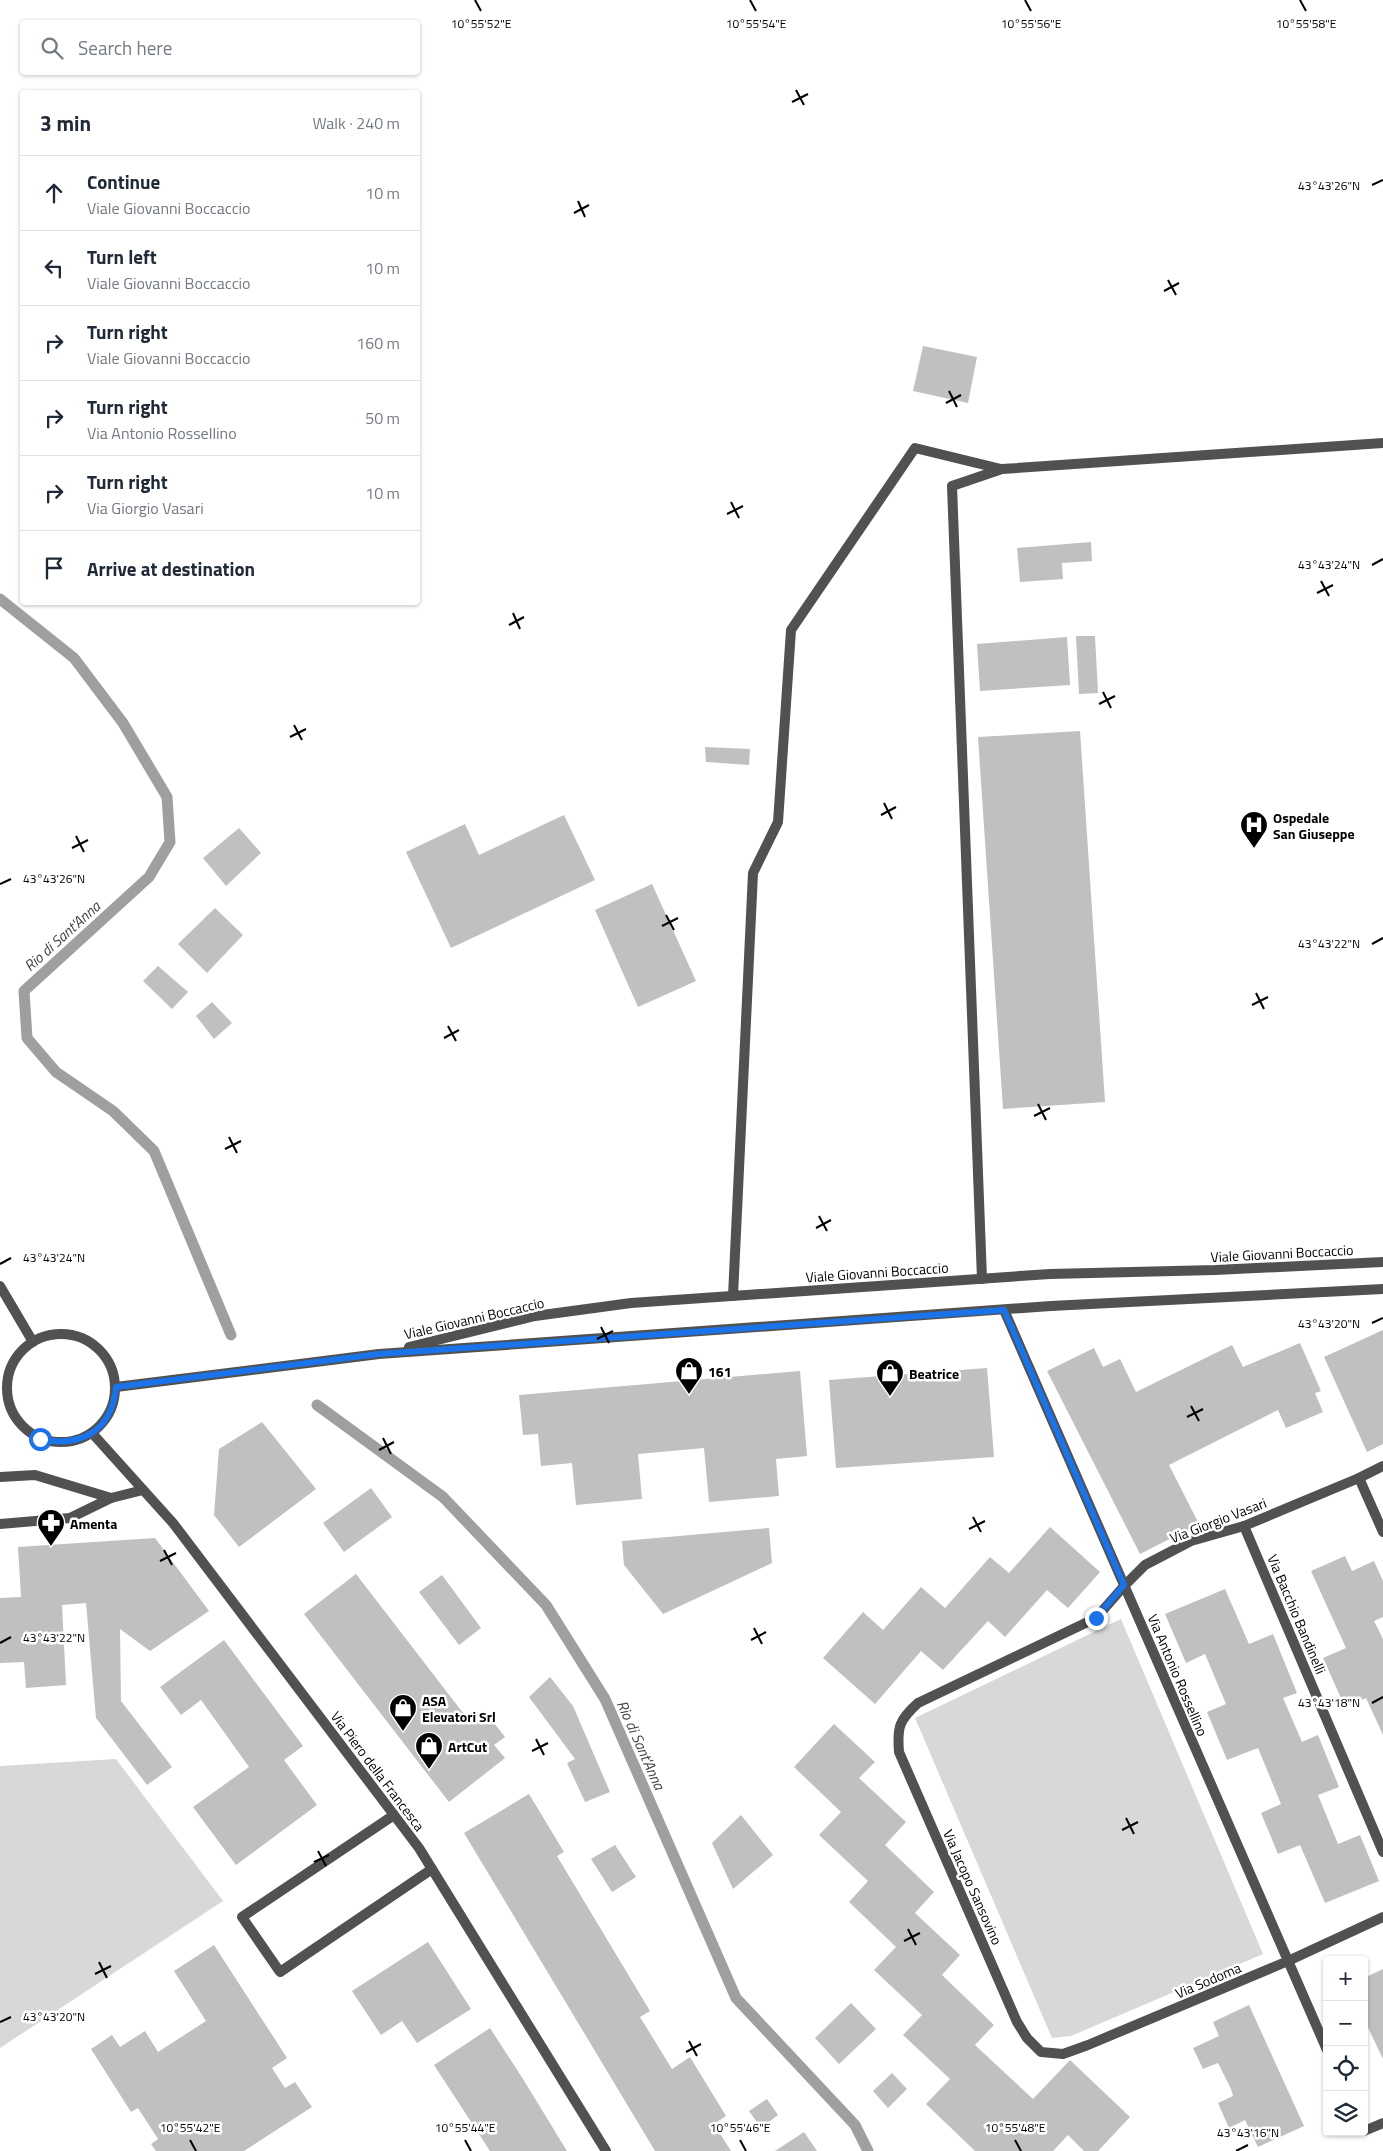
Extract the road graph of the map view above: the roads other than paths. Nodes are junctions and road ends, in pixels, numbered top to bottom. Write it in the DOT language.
graph roads {
  1 [pos="1383,443"];
  2 [pos="1002,469"];
  3 [pos="1383,1262"];
  4 [pos="982,1279"];
  5 [pos="0,1286"];
  6 [pos="1383,1289"];
  7 [pos="733,1296"];
  8 [pos="1004,1310"];
  9 [pos="33,1342"];
  10 [pos="379,1354"];
  11 [pos="3,1382"];
  12 [pos="116,1387"];
  13 [pos="92,1433"];
  14 [pos="1383,1466"];
  15 [pos="0,1477"];
  16 [pos="1359,1478"];
  17 [pos="143,1490"];
  18 [pos="111,1498"];
  19 [pos="0,1524"];
  20 [pos="1244,1526"];
  21 [pos="1383,1532"];
  22 [pos="1124,1585"];
  23 [pos="899,1726"];
  24 [pos="394,1815"];
  25 [pos="1383,1852"];
  26 [pos="432,1870"];
  27 [pos="1383,1917"];
  28 [pos="1288,1961"];
  29 [pos="1325,2046"];
  30 [pos="1041,2052"];
  31 [pos="1383,2123"];
  32 [pos="1368,2129"];
  33 [pos="606,2151"];
  1 -- 2 [label="street"];
  2 -- 4 [label="street"];
  2 -- 7 [label="street"];
  3 -- 4 [label="street, Viale Giovanni Boccaccio"];
  4 -- 7 [label="street, Viale Giovanni Boccaccio"];
  5 -- 9 [label="street"];
  6 -- 8 [label="street, Viale Giovanni Boccaccio"];
  7 -- 10 [label="street, Viale Giovanni Boccaccio"];
  8 -- 10 [label="street, Viale Giovanni Boccaccio"];
  8 -- 22 [label="street, Via Antonio Rossellino"];
  9 -- 11 [label="street"];
  9 -- 12 [label="street"];
  10 -- 12 [label="street, Viale Giovanni Boccaccio"];
  11 -- 13 [label="street"];
  12 -- 13 [label="street"];
  13 -- 17 [label="street, Via Piero della Francesca"];
  14 -- 16 [label="street, Via Giorgio Vasari"];
  15 -- 18 [label="street"];
  16 -- 20 [label="street, Via Giorgio Vasari"];
  16 -- 21 [label="street"];
  17 -- 18 [label="street"];
  17 -- 24 [label="street, Via Piero della Francesca"];
  18 -- 19 [label="street"];
  20 -- 22 [label="street, Via Giorgio Vasari"];
  20 -- 25 [label="street, Via Bacchio Bandinelli"];
  22 -- 23 [label="street, Via Giorgio Vasari"];
  22 -- 28 [label="street, Via Antonio Rossellino"];
  23 -- 30 [label="street, Via Jacopo Sansovino"];
  24 -- 26 [label="street, Via Piero della Francesca"];
  24 -- 26 [label="street"];
  26 -- 33 [label="street, Via Piero della Francesca"];
  27 -- 28 [label="street, Via Sodoma"];
  28 -- 29 [label="street, Via Antonio Rossellino"];
  28 -- 30 [label="street, Via Sodoma"];
  31 -- 32 [label="street"];
}
